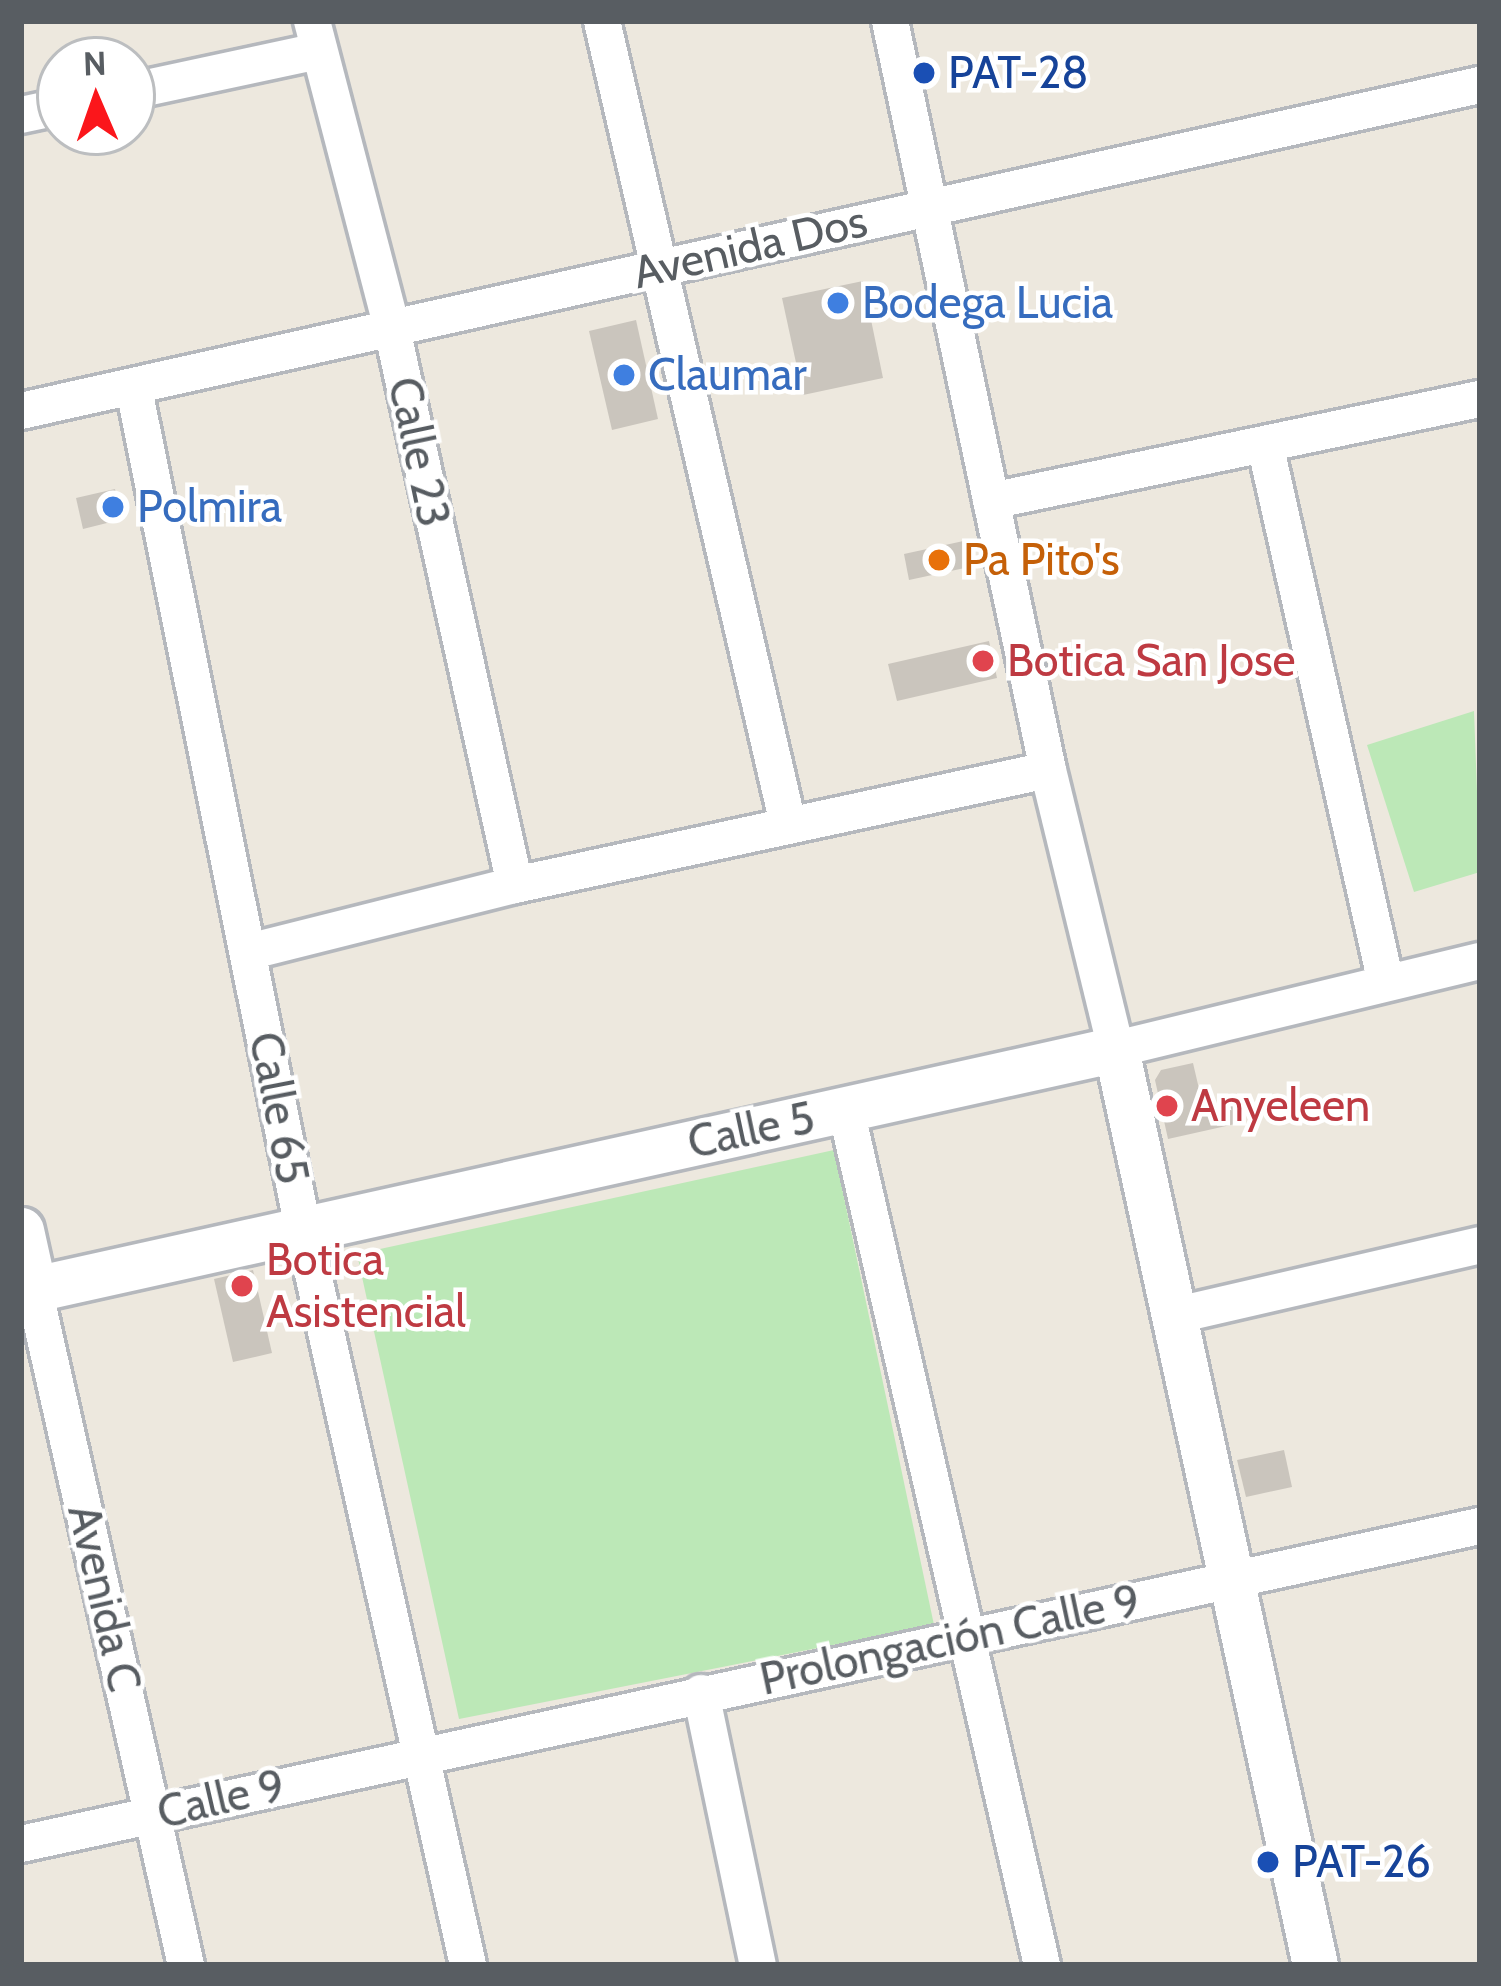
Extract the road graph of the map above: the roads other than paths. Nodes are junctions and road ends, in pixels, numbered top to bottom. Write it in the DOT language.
graph roads {
  1 [pos="602,21"];
  2 [pos="890,21"];
  3 [pos="315,36"];
  4 [pos="156,84"];
  5 [pos="1480,85"];
  6 [pos="928,207"];
  7 [pos="660,268"];
  8 [pos="392,329"];
  9 [pos="134,389"];
  10 [pos="1480,399"];
  11 [pos="21,411"];
  12 [pos="1265,444"];
  13 [pos="991,501"];
  14 [pos="1048,770"];
  15 [pos="788,824"];
  16 [pos="514,885"];
  17 [pos="248,952"];
  18 [pos="1480,961"];
  19 [pos="1386,983"];
  20 [pos="1116,1049"];
  21 [pos="846,1110"];
  22 [pos="303,1229"];
  23 [pos="21,1230"];
  24 [pos="1480,1245"];
  25 [pos="27,1290"];
  26 [pos="1173,1316"];
  27 [pos="1480,1526"];
  28 [pos="1228,1580"];
  29 [pos="962,1637"];
  30 [pos="700,1694"];
  31 [pos="421,1753"];
  32 [pos="154,1814"];
  33 [pos="21,1844"];
  34 [pos="186,1965"];
  35 [pos="468,1965"];
  36 [pos="758,1965"];
  37 [pos="1042,1965"];
  38 [pos="1315,1965"];
  1 -- 7 [label="street"];
  2 -- 6 [label="street"];
  3 -- 4 [label="street"];
  3 -- 8 [label="street, Calle 23"];
  5 -- 6 [label="street, Avenida Dos"];
  6 -- 7 [label="street, Avenida Dos"];
  6 -- 13 [label="street"];
  7 -- 8 [label="street, Avenida Dos"];
  7 -- 15 [label="street"];
  8 -- 9 [label="street, Avenida Dos"];
  8 -- 16 [label="street, Calle 23"];
  9 -- 11 [label="street, Avenida Dos"];
  9 -- 17 [label="street, Calle 65"];
  10 -- 12 [label="street"];
  12 -- 13 [label="street"];
  12 -- 19 [label="street"];
  13 -- 14 [label="street"];
  14 -- 15 [label="street"];
  14 -- 20 [label="street"];
  15 -- 16 [label="street"];
  16 -- 17 [label="street"];
  17 -- 22 [label="street, Calle 65"];
  18 -- 19 [label="street, Calle 5"];
  19 -- 20 [label="street, Calle 5"];
  20 -- 21 [label="street, Calle 5"];
  20 -- 26 [label="street"];
  21 -- 22 [label="street, Calle 5"];
  21 -- 29 [label="street"];
  22 -- 25 [label="street, Calle 5"];
  22 -- 31 [label="street, Calle 65"];
  23 -- 25 [label="street, Avenida C"];
  24 -- 26 [label="street"];
  25 -- 32 [label="street, Avenida C"];
  26 -- 28 [label="street"];
  27 -- 28 [label="street, Prolongación Calle 9"];
  28 -- 29 [label="street, Prolongación Calle 9"];
  28 -- 38 [label="street"];
  29 -- 30 [label="street, Prolongación Calle 9"];
  29 -- 37 [label="street"];
  30 -- 31 [label="street, Prolongación Calle 9"];
  30 -- 36 [label="street"];
  31 -- 32 [label="street, Calle 9"];
  31 -- 35 [label="street, Calle 65"];
  32 -- 33 [label="street, Calle 9"];
  32 -- 34 [label="street, Avenida C"];
}
